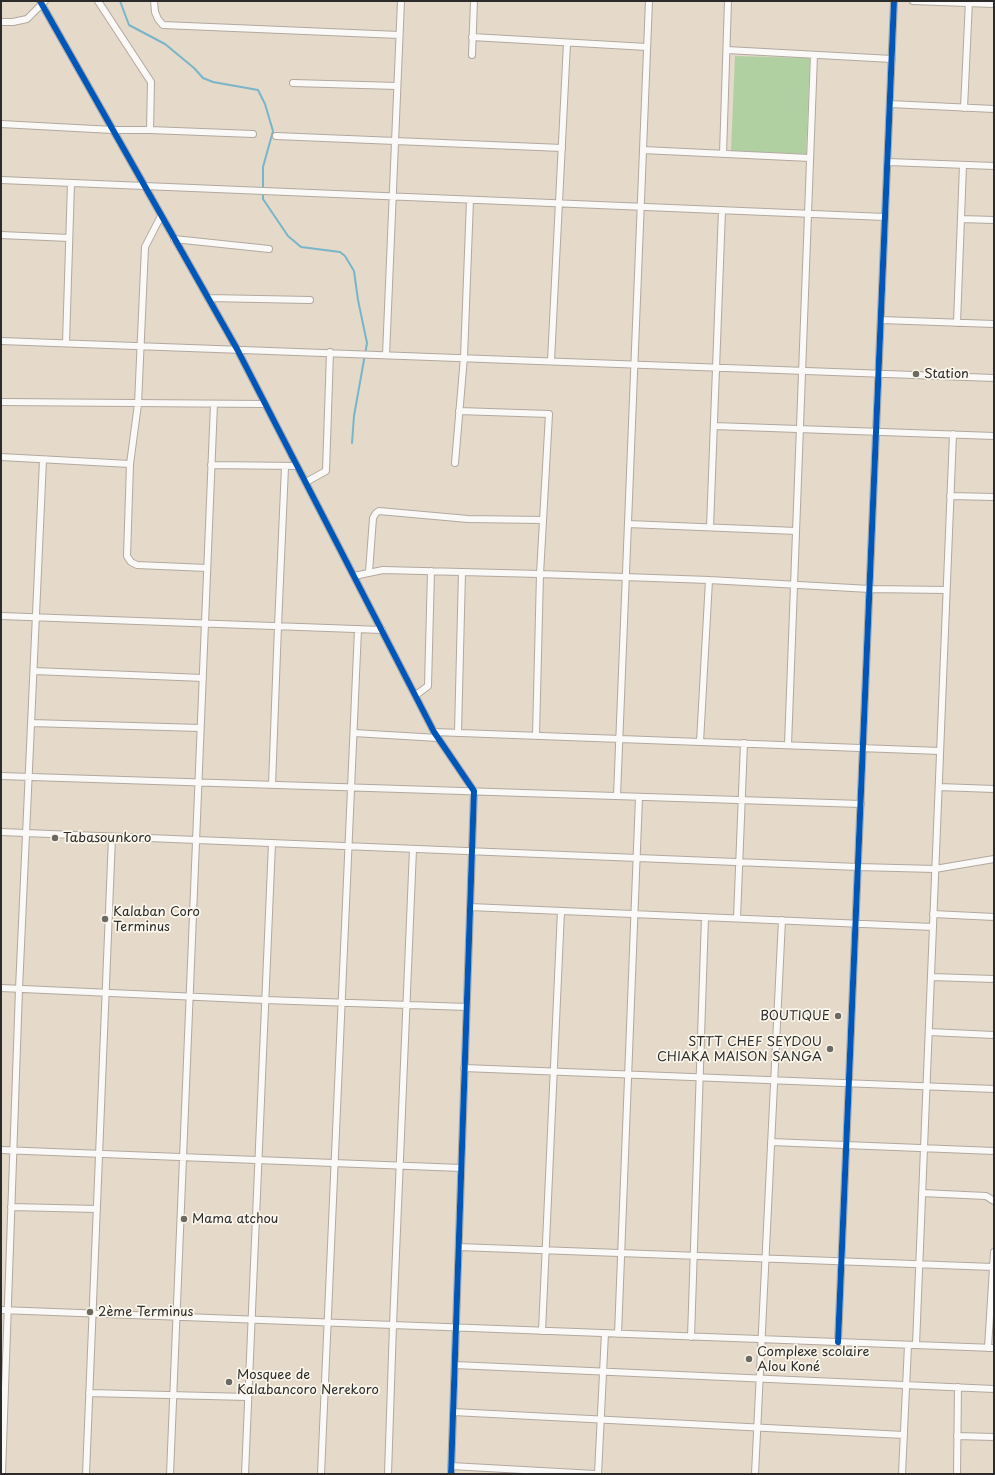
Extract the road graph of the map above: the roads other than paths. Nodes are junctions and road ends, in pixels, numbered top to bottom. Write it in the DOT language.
graph roads {
  1 [pos="98,1"];
  2 [pos="154,1"];
  3 [pos="401,1"];
  4 [pos="474,1"];
  5 [pos="649,1"];
  6 [pos="728,1"];
  7 [pos="894,1"];
  8 [pos="913,1"];
  9 [pos="42,2"];
  10 [pos="969,2"];
  11 [pos="994,4"];
  12 [pos="1,22"];
  13 [pos="399,35"];
  14 [pos="472,37"];
  15 [pos="567,43"];
  16 [pos="647,47"];
  17 [pos="727,50"];
  18 [pos="472,55"];
  19 [pos="814,55"];
  20 [pos="892,59"];
  21 [pos="293,83"];
  22 [pos="397,86"];
  23 [pos="890,104"];
  24 [pos="964,108"];
  25 [pos="994,109"];
  26 [pos="1,124"];
  27 [pos="113,130"];
  28 [pos="150,130"];
  29 [pos="253,134"];
  30 [pos="276,136"];
  31 [pos="395,140"];
  32 [pos="562,148"];
  33 [pos="643,150"];
  34 [pos="723,154"];
  35 [pos="810,158"];
  36 [pos="888,162"];
  37 [pos="963,165"];
  38 [pos="994,166"];
  39 [pos="1,180"];
  40 [pos="71,183"];
  41 [pos="145,187"];
  42 [pos="393,196"];
  43 [pos="470,200"];
  44 [pos="559,203"];
  45 [pos="641,207"];
  46 [pos="722,210"];
  47 [pos="808,214"];
  48 [pos="161,216"];
  49 [pos="885,217"];
  50 [pos="961,218"];
  51 [pos="994,220"];
  52 [pos="1,235"];
  53 [pos="69,238"];
  54 [pos="174,239"];
  55 [pos="269,249"];
  56 [pos="208,298"];
  57 [pos="310,300"];
  58 [pos="881,320"];
  59 [pos="957,323"];
  60 [pos="994,324"];
  61 [pos="1,341"];
  62 [pos="66,343"];
  63 [pos="141,346"];
  64 [pos="237,349"];
  65 [pos="330,352"];
  66 [pos="386,355"];
  67 [pos="464,358"];
  68 [pos="551,361"];
  69 [pos="634,364"];
  70 [pos="716,367"];
  71 [pos="802,370"];
  72 [pos="880,373"];
  73 [pos="994,378"];
  74 [pos="1,402"];
  75 [pos="138,404"];
  76 [pos="214,404"];
  77 [pos="265,404"];
  78 [pos="459,411"];
  79 [pos="714,426"];
  80 [pos="800,429"];
  81 [pos="877,432"];
  82 [pos="953,434"];
  83 [pos="994,436"];
  84 [pos="1,457"];
  85 [pos="43,460"];
  86 [pos="455,463"];
  87 [pos="130,464"];
  88 [pos="212,465"];
  89 [pos="285,466"];
  90 [pos="297,466"];
  91 [pos="306,482"];
  92 [pos="950,496"];
  93 [pos="994,497"];
  94 [pos="543,520"];
  95 [pos="628,524"];
  96 [pos="710,527"];
  97 [pos="796,531"];
  98 [pos="207,568"];
  99 [pos="431,571"];
  100 [pos="369,572"];
  101 [pos="462,572"];
  102 [pos="540,574"];
  103 [pos="354,576"];
  104 [pos="626,578"];
  105 [pos="709,580"];
  106 [pos="794,584"];
  107 [pos="870,589"];
  108 [pos="946,590"];
  109 [pos="1,616"];
  110 [pos="36,618"];
  111 [pos="205,624"];
  112 [pos="278,626"];
  113 [pos="358,629"];
  114 [pos="382,630"];
  115 [pos="34,672"];
  116 [pos="203,678"];
  117 [pos="416,695"];
  118 [pos="31,723"];
  119 [pos="200,728"];
  120 [pos="434,732"];
  121 [pos="458,732"];
  122 [pos="354,733"];
  123 [pos="536,736"];
  124 [pos="438,738"];
  125 [pos="619,738"];
  126 [pos="700,742"];
  127 [pos="744,743"];
  128 [pos="788,745"];
  129 [pos="863,748"];
  130 [pos="940,751"];
  131 [pos="1,776"];
  132 [pos="29,777"];
  133 [pos="198,782"];
  134 [pos="272,785"];
  135 [pos="351,787"];
  136 [pos="939,787"];
  137 [pos="994,789"];
  138 [pos="474,791"];
  139 [pos="617,796"];
  140 [pos="639,797"];
  141 [pos="742,800"];
  142 [pos="861,804"];
  143 [pos="1,832"];
  144 [pos="26,833"];
  145 [pos="112,836"];
  146 [pos="196,840"];
  147 [pos="272,843"];
  148 [pos="349,846"];
  149 [pos="413,849"];
  150 [pos="472,851"];
  151 [pos="636,858"];
  152 [pos="994,859"];
  153 [pos="739,862"];
  154 [pos="858,867"];
  155 [pos="935,869"];
  156 [pos="470,907"];
  157 [pos="561,911"];
  158 [pos="634,914"];
  159 [pos="933,914"];
  160 [pos="994,916"];
  161 [pos="705,917"];
  162 [pos="737,918"];
  163 [pos="782,920"];
  164 [pos="856,924"];
  165 [pos="933,927"];
  166 [pos="931,977"];
  167 [pos="994,980"];
  168 [pos="1,988"];
  169 [pos="19,990"];
  170 [pos="106,994"];
  171 [pos="189,997"];
  172 [pos="265,1000"];
  173 [pos="342,1003"];
  174 [pos="406,1005"];
  175 [pos="467,1007"];
  176 [pos="929,1032"];
  177 [pos="994,1035"];
  178 [pos="464,1068"];
  179 [pos="554,1072"];
  180 [pos="628,1075"];
  181 [pos="699,1078"];
  182 [pos="774,1080"];
  183 [pos="849,1083"];
  184 [pos="926,1086"];
  185 [pos="994,1089"];
  186 [pos="771,1142"];
  187 [pos="847,1145"];
  188 [pos="924,1148"];
  189 [pos="1,1150"];
  190 [pos="14,1150"];
  191 [pos="994,1151"];
  192 [pos="99,1154"];
  193 [pos="183,1157"];
  194 [pos="258,1160"];
  195 [pos="334,1163"];
  196 [pos="400,1165"];
  197 [pos="461,1168"];
  198 [pos="922,1193"];
  199 [pos="994,1201"];
  200 [pos="12,1206"];
  201 [pos="97,1209"];
  202 [pos="458,1247"];
  203 [pos="546,1250"];
  204 [pos="994,1252"];
  205 [pos="621,1253"];
  206 [pos="694,1256"];
  207 [pos="765,1258"];
  208 [pos="842,1261"];
  209 [pos="919,1264"];
  210 [pos="993,1267"];
  211 [pos="4,1310"];
  212 [pos="93,1313"];
  213 [pos="176,1316"];
  214 [pos="251,1319"];
  215 [pos="327,1322"];
  216 [pos="393,1325"];
  217 [pos="456,1327"];
  218 [pos="542,1331"];
  219 [pos="605,1333"];
  220 [pos="618,1334"];
  221 [pos="691,1336"];
  222 [pos="762,1339"];
  223 [pos="838,1342"];
  224 [pos="908,1345"];
  225 [pos="916,1345"];
  226 [pos="991,1348"];
  227 [pos="455,1365"];
  228 [pos="603,1371"];
  229 [pos="760,1378"];
  230 [pos="906,1385"];
  231 [pos="958,1387"];
  232 [pos="994,1389"];
  233 [pos="90,1393"];
  234 [pos="173,1396"];
  235 [pos="248,1397"];
  236 [pos="453,1412"];
  237 [pos="601,1420"];
  238 [pos="757,1427"];
  239 [pos="904,1435"];
  240 [pos="958,1436"];
  241 [pos="994,1437"];
  242 [pos="451,1466"];
  243 [pos="2,1474"];
  244 [pos="86,1474"];
  245 [pos="170,1474"];
  246 [pos="244,1474"];
  247 [pos="321,1474"];
  248 [pos="388,1474"];
  249 [pos="451,1474"];
  250 [pos="595,1474"];
  251 [pos="598,1474"];
  252 [pos="755,1474"];
  253 [pos="902,1474"];
  254 [pos="957,1474"];
  1 -- 28 [label="street"];
  2 -- 13 [label="street"];
  3 -- 13 [label="street"];
  4 -- 14 [label="street"];
  5 -- 16 [label="street"];
  6 -- 17 [label="street"];
  7 -- 20 [label="street"];
  8 -- 10 [label="street"];
  9 -- 12 [label="street"];
  9 -- 27 [label="street"];
  10 -- 11 [label="street"];
  10 -- 24 [label="street"];
  13 -- 22 [label="street"];
  14 -- 15 [label="street"];
  14 -- 18 [label="street"];
  15 -- 16 [label="street"];
  15 -- 32 [label="street"];
  16 -- 33 [label="street"];
  17 -- 19 [label="street"];
  17 -- 34 [label="street"];
  19 -- 20 [label="street"];
  19 -- 35 [label="street"];
  20 -- 23 [label="street"];
  21 -- 22 [label="street"];
  22 -- 31 [label="street"];
  23 -- 24 [label="street"];
  23 -- 36 [label="street"];
  24 -- 25 [label="street"];
  26 -- 27 [label="street"];
  27 -- 28 [label="street"];
  27 -- 41 [label="street"];
  28 -- 29 [label="street"];
  30 -- 31 [label="street"];
  31 -- 32 [label="street"];
  31 -- 42 [label="street"];
  32 -- 44 [label="street"];
  33 -- 34 [label="street"];
  33 -- 45 [label="street"];
  34 -- 35 [label="street"];
  35 -- 47 [label="street"];
  36 -- 37 [label="street"];
  36 -- 49 [label="street"];
  37 -- 38 [label="street"];
  37 -- 50 [label="street"];
  39 -- 40 [label="street"];
  40 -- 41 [label="street"];
  40 -- 53 [label="street"];
  41 -- 42 [label="street"];
  41 -- 48 [label="street"];
  42 -- 43 [label="street"];
  42 -- 66 [label="street"];
  43 -- 44 [label="street"];
  43 -- 67 [label="street"];
  44 -- 45 [label="street"];
  44 -- 68 [label="street"];
  45 -- 46 [label="street"];
  45 -- 69 [label="street"];
  46 -- 47 [label="street"];
  46 -- 70 [label="street"];
  47 -- 49 [label="street"];
  47 -- 71 [label="street"];
  48 -- 54 [label="street"];
  48 -- 63 [label="street"];
  49 -- 58 [label="street"];
  50 -- 51 [label="street"];
  50 -- 59 [label="street"];
  52 -- 53 [label="street"];
  53 -- 62 [label="street"];
  54 -- 55 [label="street"];
  54 -- 56 [label="street"];
  56 -- 57 [label="street"];
  56 -- 64 [label="street"];
  58 -- 59 [label="street"];
  58 -- 72 [label="street"];
  59 -- 60 [label="street"];
  61 -- 62 [label="street"];
  62 -- 63 [label="street"];
  63 -- 64 [label="street"];
  63 -- 75 [label="street"];
  64 -- 65 [label="street"];
  64 -- 77 [label="street"];
  65 -- 66 [label="street"];
  65 -- 91 [label="street"];
  66 -- 67 [label="street"];
  67 -- 68 [label="street"];
  67 -- 78 [label="street"];
  68 -- 69 [label="street"];
  69 -- 70 [label="street"];
  69 -- 95 [label="street"];
  70 -- 71 [label="street"];
  70 -- 79 [label="street"];
  71 -- 72 [label="street"];
  71 -- 80 [label="street"];
  72 -- 73 [label="street"];
  72 -- 81 [label="street"];
  74 -- 75 [label="street"];
  75 -- 76 [label="street"];
  75 -- 87 [label="street"];
  76 -- 77 [label="street"];
  76 -- 88 [label="street"];
  77 -- 90 [label="street"];
  78 -- 86 [label="street"];
  78 -- 94 [label="street"];
  79 -- 80 [label="street"];
  79 -- 96 [label="street"];
  80 -- 81 [label="street"];
  80 -- 97 [label="street"];
  81 -- 82 [label="street"];
  81 -- 107 [label="street"];
  82 -- 83 [label="street"];
  82 -- 92 [label="street"];
  84 -- 85 [label="street"];
  85 -- 87 [label="street"];
  85 -- 110 [label="street"];
  87 -- 98 [label="street"];
  88 -- 89 [label="street"];
  88 -- 98 [label="street"];
  89 -- 90 [label="street"];
  89 -- 112 [label="street"];
  90 -- 91 [label="street"];
  91 -- 103 [label="street"];
  92 -- 93 [label="street"];
  92 -- 108 [label="street"];
  94 -- 100 [label="street"];
  94 -- 102 [label="street"];
  95 -- 96 [label="street"];
  95 -- 104 [label="street"];
  96 -- 97 [label="street"];
  97 -- 106 [label="street"];
  98 -- 111 [label="street"];
  99 -- 100 [label="street"];
  99 -- 101 [label="street"];
  99 -- 117 [label="street"];
  100 -- 103 [label="street"];
  101 -- 102 [label="street"];
  101 -- 121 [label="street"];
  102 -- 104 [label="street"];
  102 -- 123 [label="street"];
  103 -- 114 [label="street"];
  104 -- 105 [label="street"];
  104 -- 125 [label="street"];
  105 -- 106 [label="street"];
  105 -- 126 [label="street"];
  106 -- 107 [label="street"];
  106 -- 128 [label="street"];
  107 -- 108 [label="street"];
  107 -- 129 [label="street"];
  108 -- 130 [label="street"];
  109 -- 110 [label="street"];
  110 -- 111 [label="street"];
  110 -- 115 [label="street"];
  111 -- 112 [label="street"];
  111 -- 116 [label="street"];
  112 -- 113 [label="street"];
  112 -- 134 [label="street"];
  113 -- 114 [label="street"];
  113 -- 122 [label="street"];
  114 -- 117 [label="street"];
  115 -- 116 [label="street"];
  115 -- 118 [label="street"];
  116 -- 119 [label="street"];
  117 -- 120 [label="street"];
  118 -- 119 [label="street"];
  118 -- 132 [label="street"];
  119 -- 133 [label="street"];
  120 -- 121 [label="street"];
  120 -- 124 [label="street"];
  121 -- 123 [label="street"];
  122 -- 124 [label="street"];
  122 -- 135 [label="street"];
  123 -- 125 [label="street"];
  124 -- 138 [label="street"];
  125 -- 126 [label="street"];
  125 -- 139 [label="street"];
  126 -- 127 [label="street"];
  127 -- 128 [label="street"];
  127 -- 141 [label="street"];
  128 -- 129 [label="street"];
  129 -- 130 [label="street"];
  129 -- 142 [label="street"];
  130 -- 136 [label="street"];
  131 -- 132 [label="street"];
  132 -- 133 [label="street"];
  132 -- 144 [label="street"];
  133 -- 134 [label="street"];
  133 -- 146 [label="street"];
  134 -- 135 [label="street"];
  135 -- 138 [label="street"];
  135 -- 148 [label="street"];
  136 -- 137 [label="street"];
  136 -- 155 [label="street"];
  138 -- 139 [label="street"];
  138 -- 150 [label="street"];
  139 -- 140 [label="street"];
  140 -- 141 [label="street"];
  140 -- 151 [label="street"];
  141 -- 142 [label="street"];
  141 -- 153 [label="street"];
  142 -- 154 [label="street"];
  143 -- 144 [label="street"];
  144 -- 145 [label="street"];
  144 -- 169 [label="street"];
  145 -- 146 [label="street"];
  145 -- 170 [label="street"];
  146 -- 147 [label="street"];
  146 -- 171 [label="street"];
  147 -- 148 [label="street"];
  147 -- 172 [label="street"];
  148 -- 149 [label="street"];
  148 -- 173 [label="street"];
  149 -- 150 [label="street"];
  149 -- 174 [label="street"];
  150 -- 151 [label="street"];
  150 -- 156 [label="street"];
  151 -- 153 [label="street"];
  151 -- 158 [label="street"];
  152 -- 155 [label="street"];
  153 -- 154 [label="street"];
  153 -- 162 [label="street"];
  154 -- 155 [label="street"];
  154 -- 164 [label="street"];
  155 -- 159 [label="street"];
  156 -- 157 [label="street"];
  156 -- 175 [label="street"];
  157 -- 158 [label="street"];
  157 -- 179 [label="street"];
  158 -- 161 [label="street"];
  158 -- 180 [label="street"];
  159 -- 160 [label="street"];
  159 -- 165 [label="street"];
  161 -- 162 [label="street"];
  161 -- 181 [label="street"];
  162 -- 163 [label="street"];
  163 -- 164 [label="street"];
  163 -- 182 [label="street"];
  164 -- 165 [label="street"];
  164 -- 183 [label="street"];
  165 -- 166 [label="street"];
  166 -- 167 [label="street"];
  166 -- 176 [label="street"];
  168 -- 169 [label="street"];
  169 -- 170 [label="street"];
  169 -- 190 [label="street"];
  170 -- 171 [label="street"];
  170 -- 192 [label="street"];
  171 -- 172 [label="street"];
  171 -- 193 [label="street"];
  172 -- 173 [label="street"];
  172 -- 194 [label="street"];
  173 -- 174 [label="street"];
  173 -- 195 [label="street"];
  174 -- 175 [label="street"];
  174 -- 196 [label="street"];
  175 -- 178 [label="street"];
  176 -- 177 [label="street"];
  176 -- 184 [label="street"];
  178 -- 179 [label="street"];
  178 -- 197 [label="street"];
  179 -- 180 [label="street"];
  179 -- 203 [label="street"];
  180 -- 181 [label="street"];
  180 -- 205 [label="street"];
  181 -- 182 [label="street"];
  181 -- 206 [label="street"];
  182 -- 183 [label="street"];
  182 -- 186 [label="street"];
  183 -- 184 [label="street"];
  183 -- 187 [label="street"];
  184 -- 185 [label="street"];
  184 -- 188 [label="street"];
  186 -- 187 [label="street"];
  186 -- 207 [label="street"];
  187 -- 188 [label="street"];
  187 -- 208 [label="street"];
  188 -- 191 [label="street"];
  188 -- 198 [label="street"];
  189 -- 190 [label="street"];
  190 -- 192 [label="street"];
  190 -- 200 [label="street"];
  192 -- 193 [label="street"];
  192 -- 201 [label="street"];
  193 -- 194 [label="street"];
  193 -- 213 [label="street"];
  194 -- 195 [label="street"];
  194 -- 214 [label="street"];
  195 -- 196 [label="street"];
  195 -- 215 [label="street"];
  196 -- 197 [label="street"];
  196 -- 216 [label="street"];
  197 -- 202 [label="street"];
  198 -- 199 [label="street"];
  198 -- 209 [label="street"];
  200 -- 201 [label="street"];
  200 -- 211 [label="street"];
  201 -- 212 [label="street"];
  202 -- 203 [label="street"];
  202 -- 217 [label="street"];
  203 -- 205 [label="street"];
  203 -- 218 [label="street"];
  204 -- 210 [label="street"];
  205 -- 206 [label="street"];
  205 -- 220 [label="street"];
  206 -- 207 [label="street"];
  206 -- 221 [label="street"];
  207 -- 208 [label="street"];
  207 -- 222 [label="street"];
  208 -- 209 [label="street"];
  208 -- 223 [label="street"];
  209 -- 210 [label="street"];
  209 -- 225 [label="street"];
  210 -- 226 [label="street"];
  211 -- 212 [label="street"];
  211 -- 243 [label="street"];
  212 -- 213 [label="street"];
  212 -- 233 [label="street"];
  213 -- 214 [label="street"];
  213 -- 234 [label="street"];
  214 -- 215 [label="street"];
  214 -- 235 [label="street"];
  215 -- 216 [label="street"];
  215 -- 247 [label="street"];
  216 -- 217 [label="street"];
  216 -- 248 [label="street"];
  217 -- 218 [label="street"];
  217 -- 227 [label="street"];
  218 -- 219 [label="street"];
  219 -- 220 [label="street"];
  219 -- 228 [label="street"];
  220 -- 221 [label="street"];
  221 -- 222 [label="street"];
  222 -- 223 [label="street"];
  222 -- 229 [label="street"];
  223 -- 224 [label="street"];
  224 -- 225 [label="street"];
  224 -- 230 [label="street"];
  225 -- 226 [label="street"];
  227 -- 228 [label="street"];
  227 -- 236 [label="street"];
  228 -- 229 [label="street"];
  228 -- 237 [label="street"];
  229 -- 230 [label="street"];
  229 -- 238 [label="street"];
  230 -- 231 [label="street"];
  230 -- 239 [label="street"];
  231 -- 232 [label="street"];
  231 -- 240 [label="street"];
  233 -- 234 [label="street"];
  233 -- 244 [label="street"];
  234 -- 235 [label="street"];
  234 -- 245 [label="street"];
  235 -- 246 [label="street"];
  236 -- 237 [label="street"];
  236 -- 242 [label="street"];
  237 -- 238 [label="street"];
  237 -- 251 [label="street"];
  238 -- 239 [label="street"];
  238 -- 252 [label="street"];
  239 -- 253 [label="street"];
  240 -- 241 [label="street"];
  240 -- 254 [label="street"];
  242 -- 249 [label="street"];
  242 -- 250 [label="street"];
}
